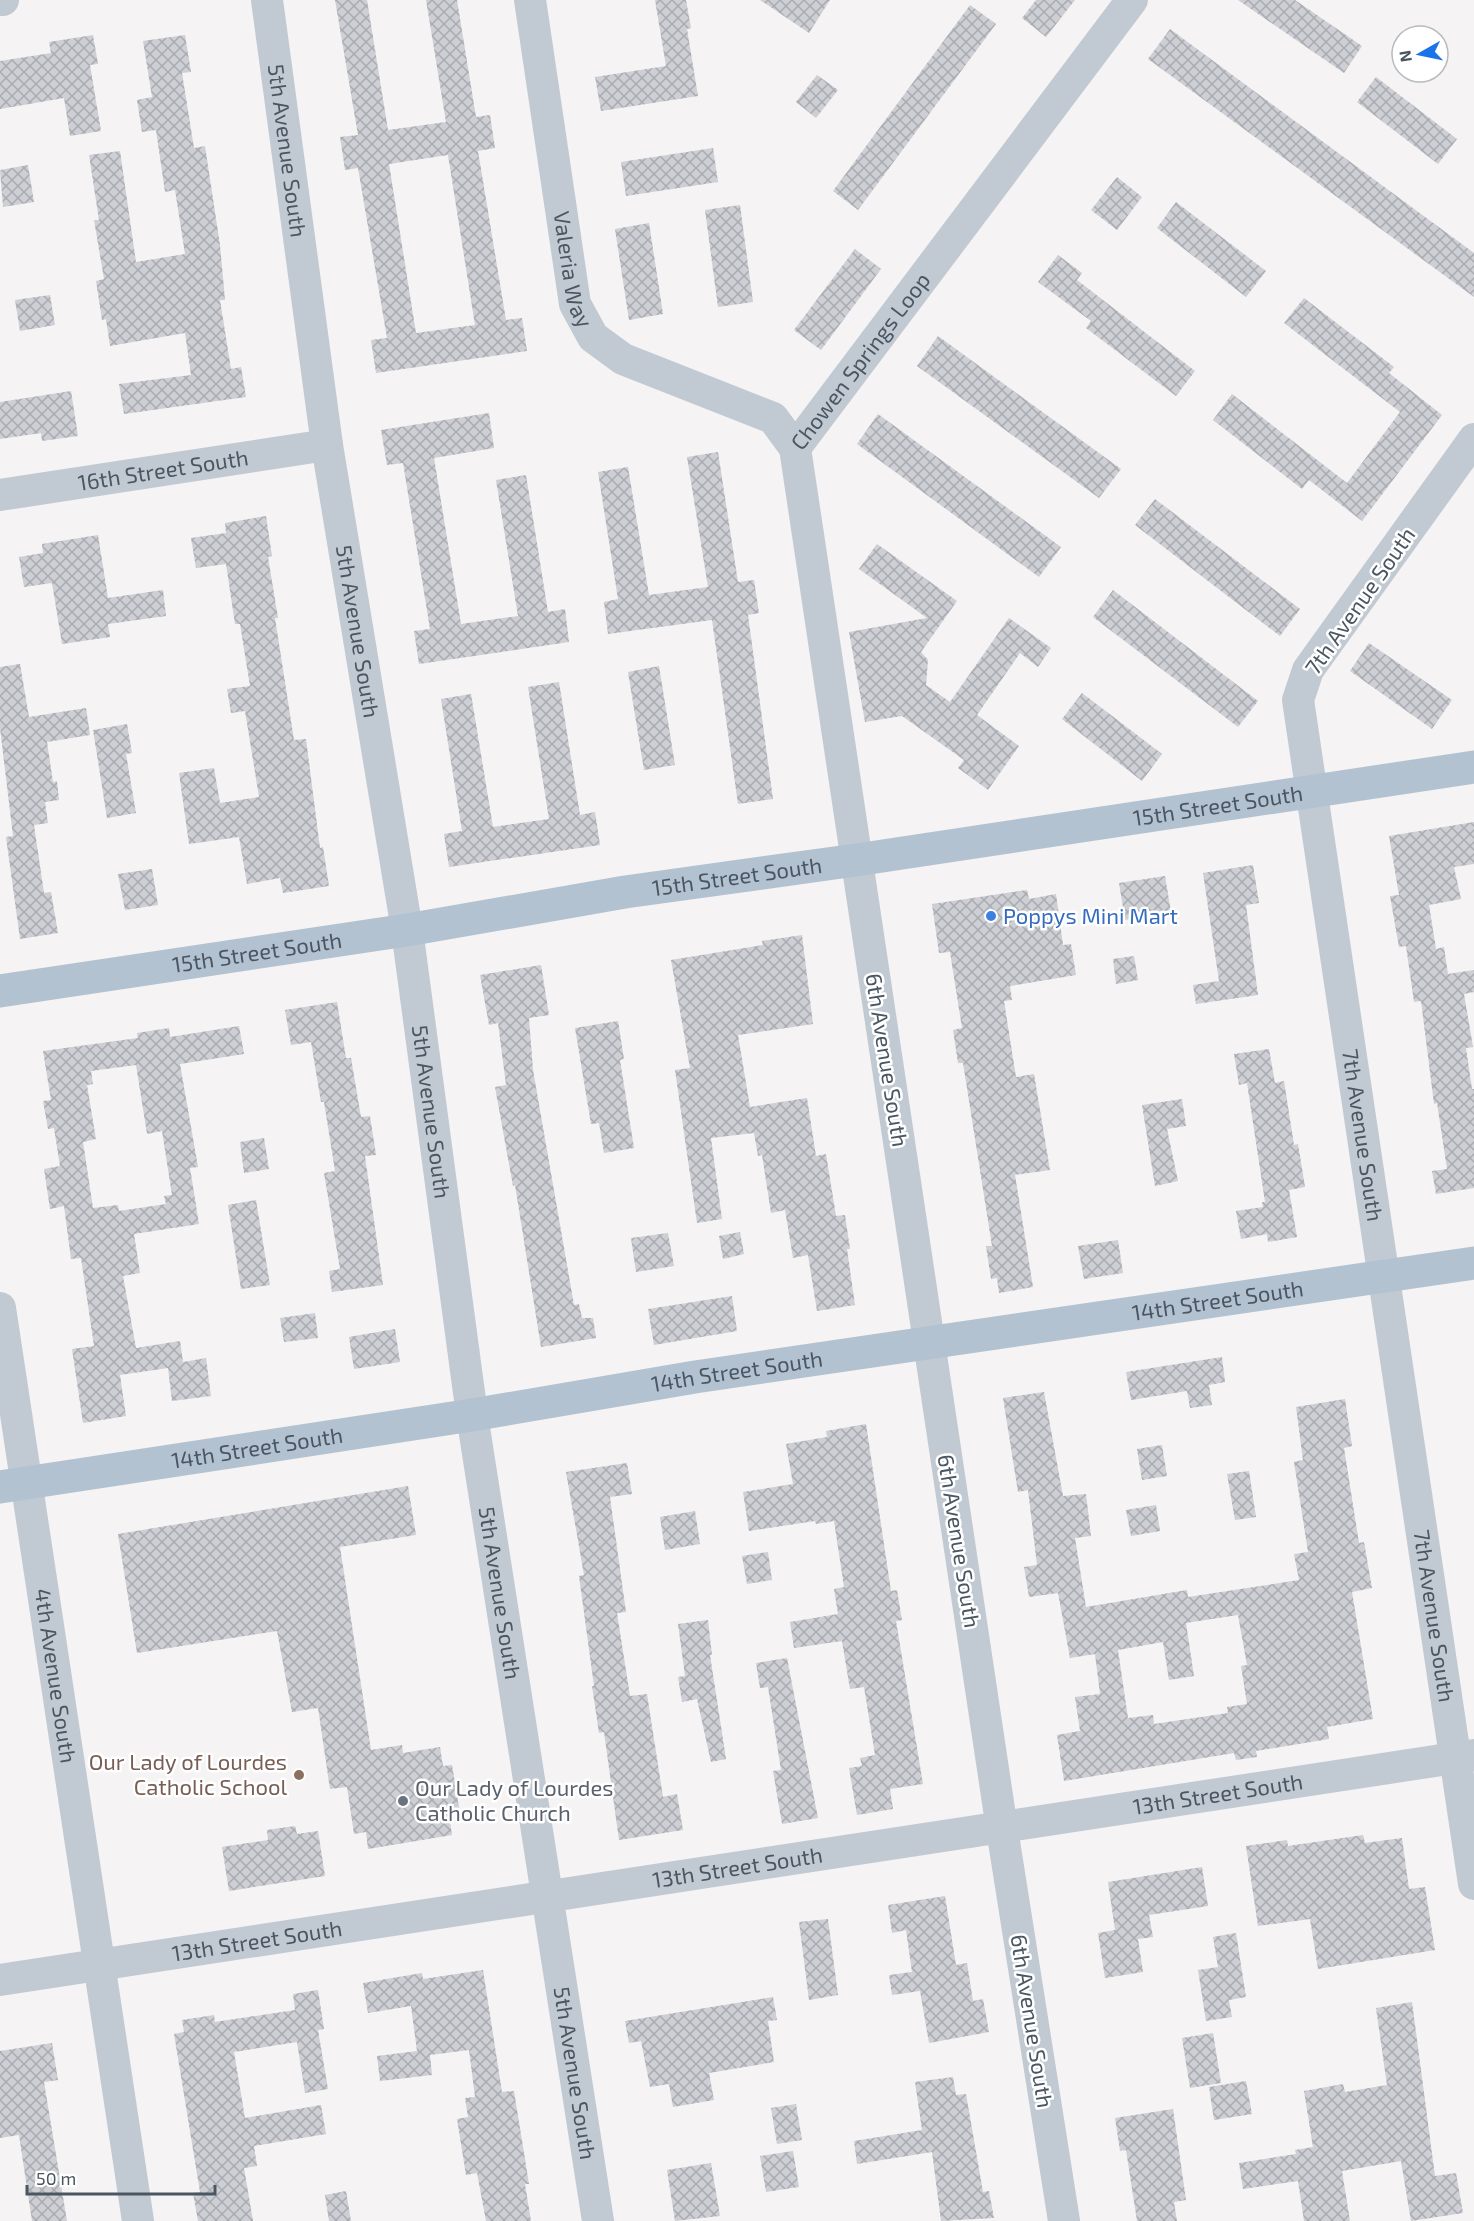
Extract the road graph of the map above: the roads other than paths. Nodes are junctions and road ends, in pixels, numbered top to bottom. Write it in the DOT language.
graph roads {
  1 [pos="267,0"];
  2 [pos="530,0"];
  3 [pos="1132,0"];
  4 [pos="1474,439"];
  5 [pos="327,445"];
  6 [pos="795,448"];
  7 [pos="0,495"];
  8 [pos="1474,767"];
  9 [pos="1310,790"];
  10 [pos="856,860"];
  11 [pos="407,930"];
  12 [pos="0,991"];
  13 [pos="1474,1263"];
  14 [pos="1383,1276"];
  15 [pos="0,1308"];
  16 [pos="929,1344"];
  17 [pos="472,1415"];
  18 [pos="13,1485"];
  19 [pos="1465,1756"];
  20 [pos="1002,1829"];
  21 [pos="1474,1884"];
  22 [pos="546,1898"];
  23 [pos="100,1966"];
  24 [pos="0,1980"];
  25 [pos="138,2221"];
  26 [pos="598,2221"];
  27 [pos="1064,2221"];
  1 -- 5 [label="street, 5th Avenue South"];
  2 -- 6 [label="street, Valeria Way"];
  3 -- 6 [label="street, Chowen Springs Loop"];
  4 -- 9 [label="street, 7th Avenue South"];
  5 -- 7 [label="street, 16th Street South"];
  5 -- 11 [label="street, 5th Avenue South"];
  6 -- 10 [label="street, Chowen Springs Loop"];
  8 -- 9 [label="main road, 15th Street South"];
  9 -- 10 [label="main road, 15th Street South"];
  9 -- 14 [label="street, 7th Avenue South"];
  10 -- 11 [label="main road, 15th Street South"];
  10 -- 16 [label="street, 6th Avenue South"];
  11 -- 12 [label="main road, 15th Street South"];
  11 -- 17 [label="street, 5th Avenue South"];
  13 -- 14 [label="main road, 14th Street South"];
  14 -- 16 [label="main road, 14th Street South"];
  14 -- 19 [label="street, 7th Avenue South"];
  15 -- 18 [label="street, 4th Avenue South"];
  16 -- 17 [label="main road, 14th Street South"];
  16 -- 20 [label="street, 6th Avenue South"];
  17 -- 18 [label="main road, 14th Street South"];
  17 -- 22 [label="street, 5th Avenue South"];
  18 -- 23 [label="street, 4th Avenue South"];
  19 -- 20 [label="street, 13th Street South"];
  19 -- 21 [label="street, 7th Avenue South"];
  20 -- 22 [label="street, 13th Street South"];
  20 -- 27 [label="street, 6th Avenue South"];
  22 -- 23 [label="street, 13th Street South"];
  22 -- 26 [label="street, 5th Avenue South"];
  23 -- 24 [label="street, 13th Street South"];
  23 -- 25 [label="street, 4th Avenue South"];
}
